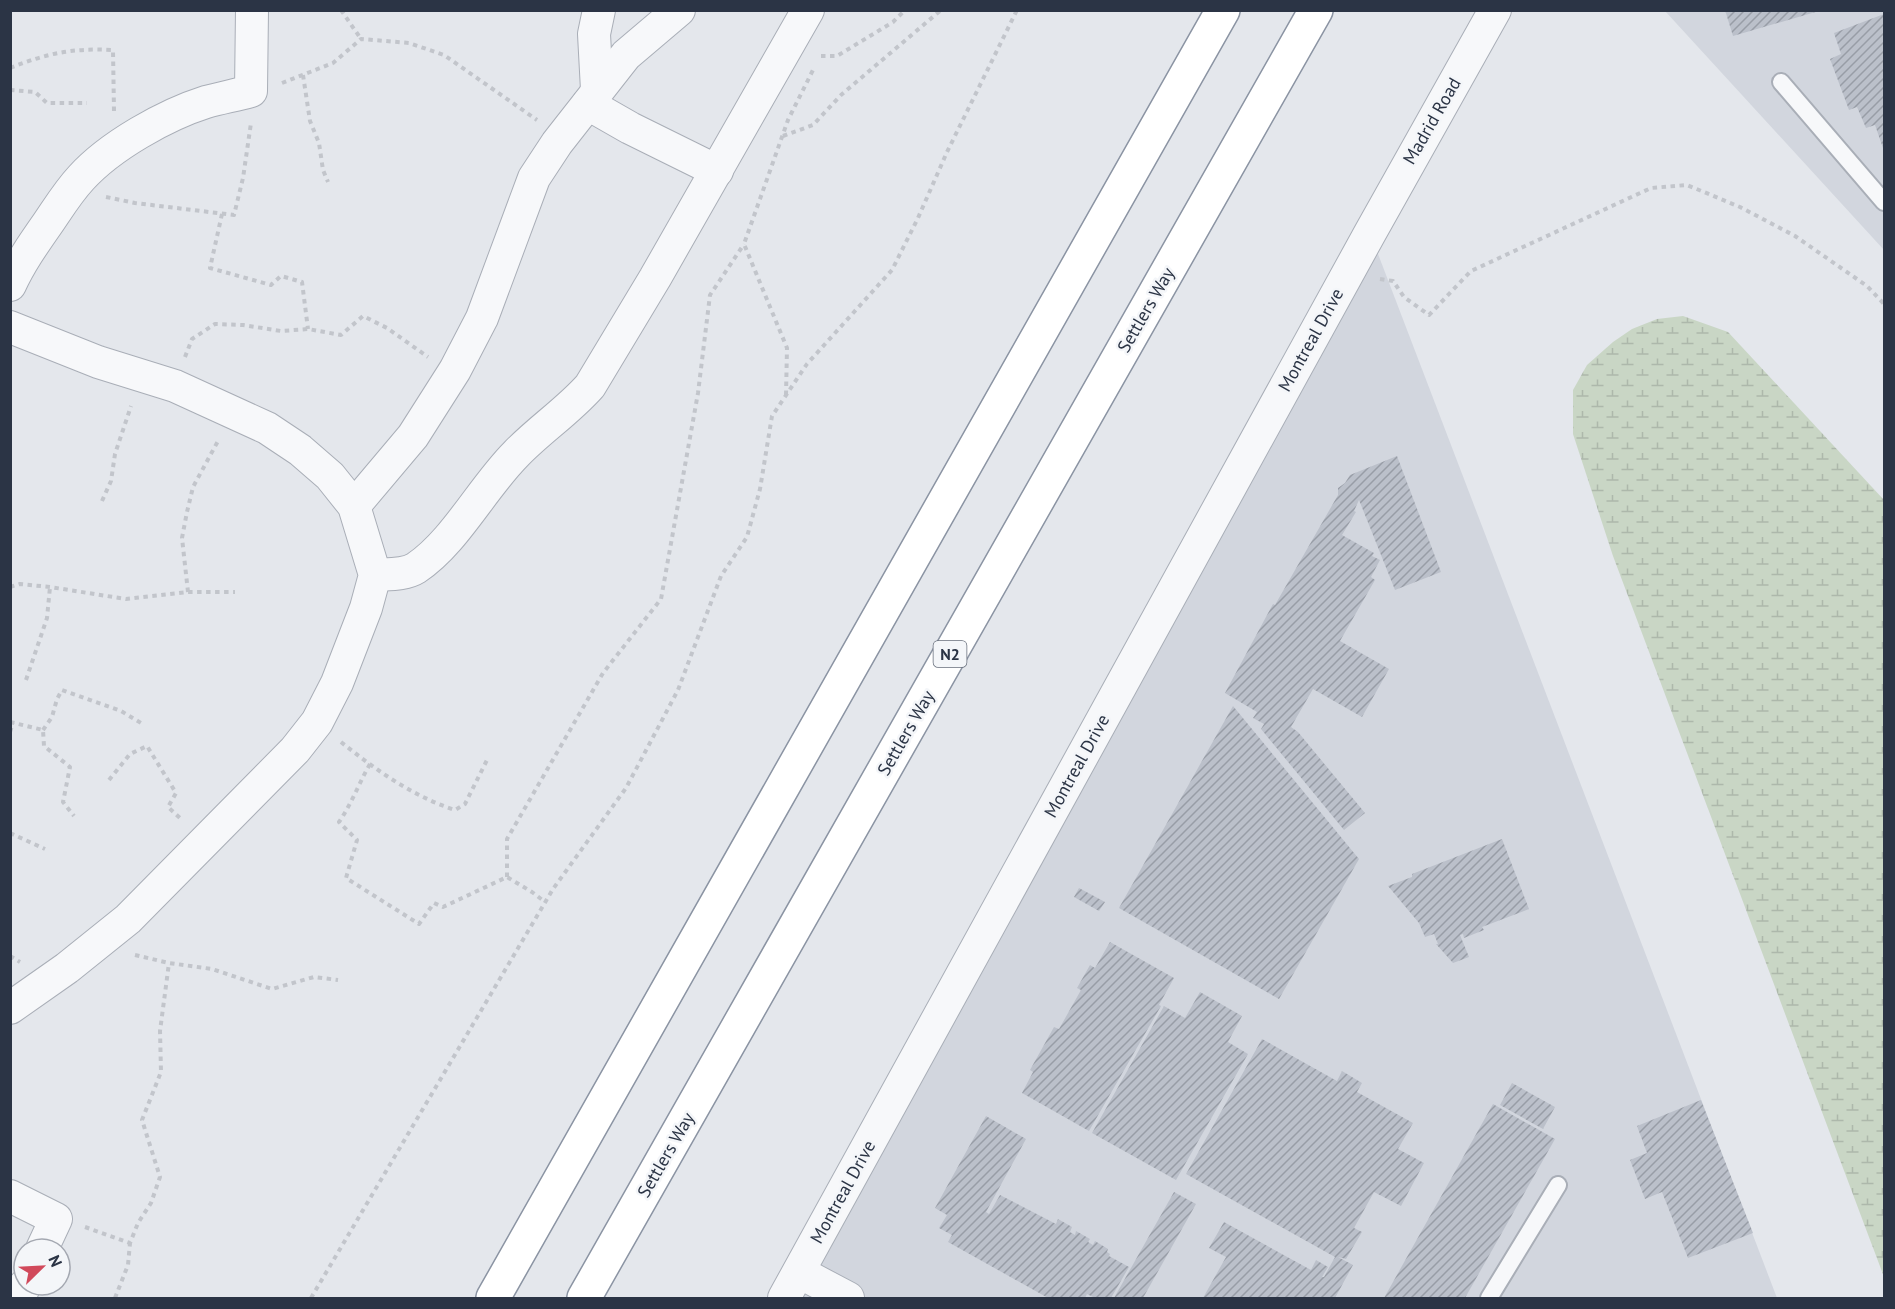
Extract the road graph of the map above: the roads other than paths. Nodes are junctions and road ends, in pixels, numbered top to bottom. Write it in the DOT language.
graph roads {
  1 [pos="252,10"];
  2 [pos="599,10"];
  3 [pos="679,10"];
  4 [pos="808,10"];
  5 [pos="1223,10"];
  6 [pos="1316,10"];
  7 [pos="1495,10"];
  8 [pos="1782,82"];
  9 [pos="592,97"];
  10 [pos="717,171"];
  11 [pos="1884,202"];
  12 [pos="1370,233"];
  13 [pos="10,285"];
  14 [pos="10,327"];
  15 [pos="354,506"];
  16 [pos="375,575"];
  17 [pos="10,1008"];
  18 [pos="1558,1185"];
  19 [pos="10,1196"];
  20 [pos="48,1237"];
  21 [pos="792,1285"];
  22 [pos="493,1299"];
  23 [pos="584,1299"];
  24 [pos="848,1299"];
  25 [pos="1489,1299"];
  1 -- 13 [label="street"];
  2 -- 9 [label="street"];
  3 -- 9 [label="street"];
  4 -- 10 [label="street"];
  5 -- 22 [label="highway"];
  6 -- 23 [label="highway, Settlers Way / N2"];
  7 -- 12 [label="street, Madrid Road"];
  8 -- 11 [label="lane"];
  9 -- 10 [label="street"];
  9 -- 15 [label="street"];
  10 -- 16 [label="street"];
  12 -- 21 [label="street, Montreal Drive"];
  14 -- 15 [label="street"];
  15 -- 16 [label="street"];
  16 -- 17 [label="street"];
  18 -- 25 [label="lane"];
  19 -- 20 [label="street"];
  21 -- 24 [label="street"];
}
